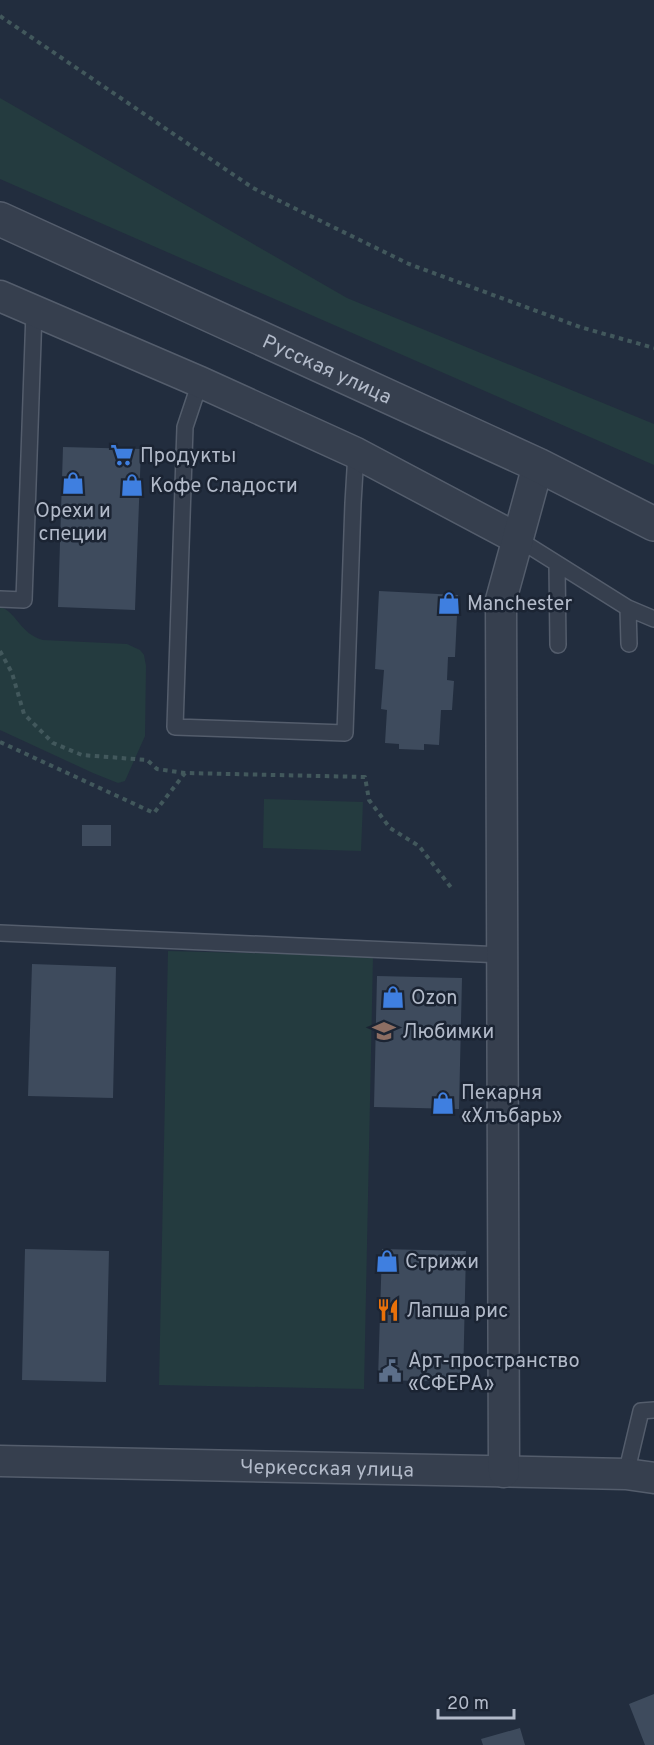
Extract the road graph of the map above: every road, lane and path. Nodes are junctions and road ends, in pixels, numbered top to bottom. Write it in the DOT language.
graph roads {
  1 [pos="0,16"];
  2 [pos="0,219"];
  3 [pos="0,296"];
  4 [pos="34,312"];
  5 [pos="654,348"];
  6 [pos="200,382"];
  7 [pos="356,453"];
  8 [pos="538,465"];
  9 [pos="654,524"];
  10 [pos="518,539"];
  11 [pos="557,564"];
  12 [pos="0,599"];
  13 [pos="628,608"];
  14 [pos="654,619"];
  15 [pos="629,644"];
  16 [pos="558,645"];
  17 [pos="0,651"];
  18 [pos="0,742"];
  19 [pos="185,773"];
  20 [pos="453,890"];
  21 [pos="0,933"];
  22 [pos="503,955"];
  23 [pos="654,1410"];
  24 [pos="0,1461"];
  25 [pos="504,1472"];
  26 [pos="640,1476"];
  1 -- 5 [label="path"];
  2 -- 8 [label="street, Русская улица"];
  3 -- 4 [label="street"];
  4 -- 6 [label="street"];
  4 -- 12 [label="lane"];
  6 -- 7 [label="street"];
  6 -- 7 [label="lane"];
  7 -- 10 [label="street"];
  8 -- 9 [label="street, Русская улица"];
  8 -- 10 [label="street"];
  10 -- 11 [label="lane"];
  10 -- 22 [label="street"];
  11 -- 13 [label="lane"];
  11 -- 16 [label="lane"];
  13 -- 14 [label="lane"];
  13 -- 15 [label="lane"];
  17 -- 19 [label="path"];
  18 -- 19 [label="path"];
  19 -- 20 [label="path"];
  21 -- 22 [label="lane"];
  22 -- 25 [label="street"];
  23 -- 26 [label="lane"];
  24 -- 25 [label="street, Черкесская улица"];
  25 -- 26 [label="street, Черкесская улица"];
}
